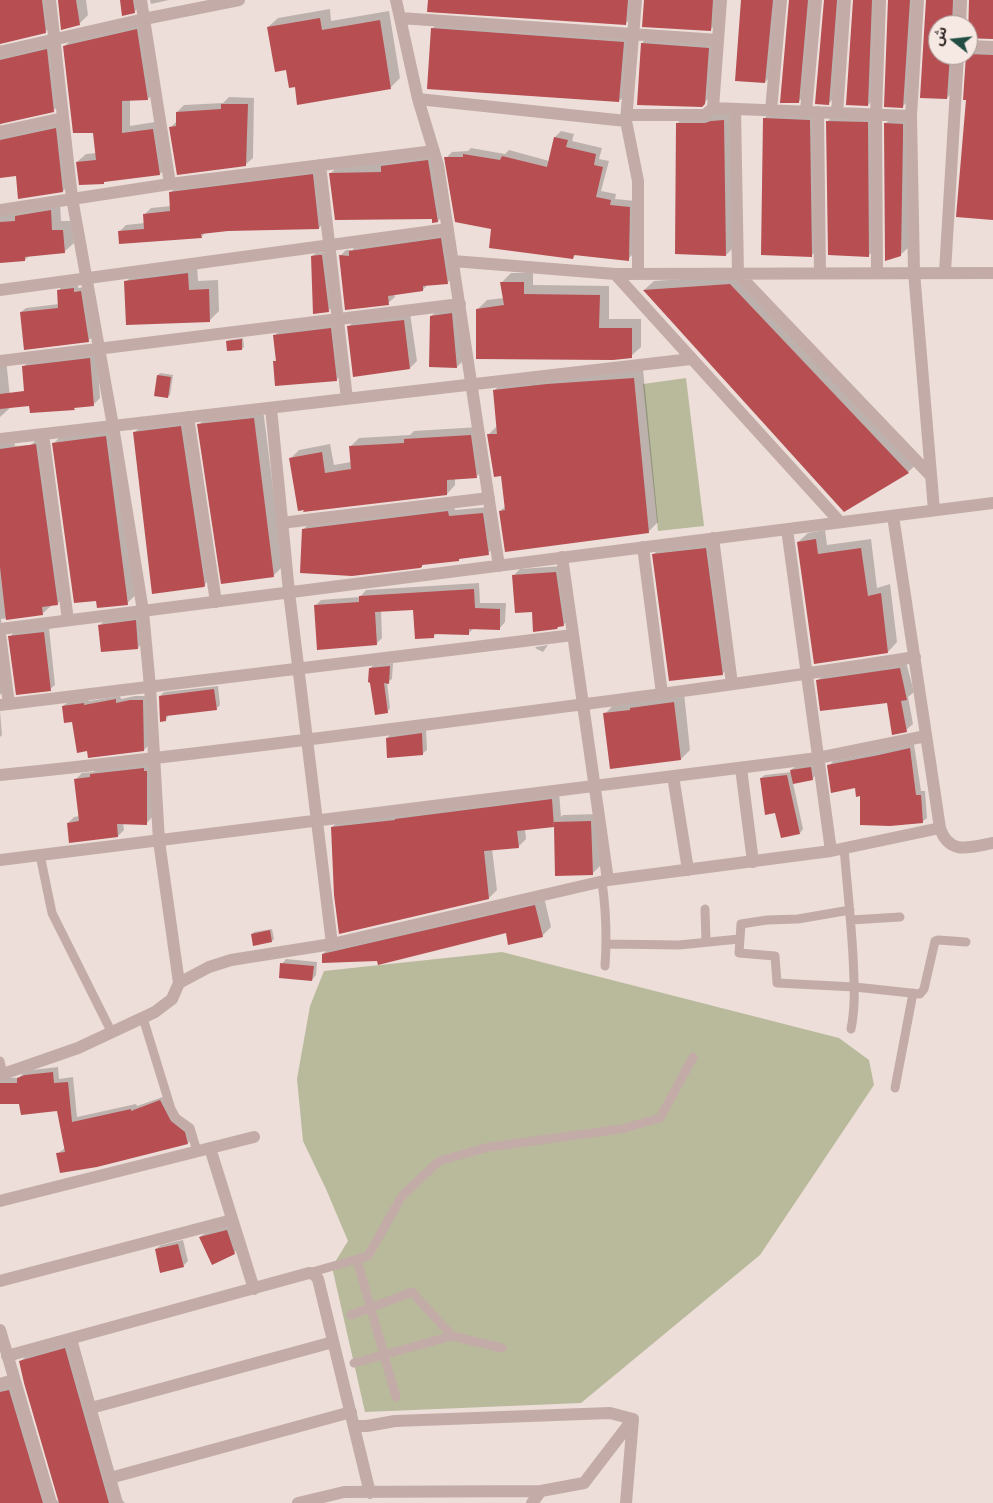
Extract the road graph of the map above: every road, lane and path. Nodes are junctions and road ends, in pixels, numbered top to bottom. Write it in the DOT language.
graph roads {
  1 [pos="50,0"];
  2 [pos="142,0"];
  3 [pos="239,0"];
  4 [pos="396,0"];
  5 [pos="636,0"];
  6 [pos="721,0"];
  7 [pos="781,0"];
  8 [pos="816,0"];
  9 [pos="845,0"];
  10 [pos="880,0"];
  11 [pos="918,0"];
  12 [pos="961,0"];
  13 [pos="960,15"];
  14 [pos="400,18"];
  15 [pos="144,19"];
  16 [pos="633,34"];
  17 [pos="54,40"];
  18 [pos="718,40"];
  19 [pos="978,46"];
  20 [pos="993,47"];
  21 [pos="0,52"];
  22 [pos="957,65"];
  23 [pos="418,99"];
  24 [pos="713,108"];
  25 [pos="735,109"];
  26 [pos="771,110"];
  27 [pos="812,112"];
  28 [pos="837,113"];
  29 [pos="876,114"];
  30 [pos="911,116"];
  31 [pos="63,118"];
  32 [pos="627,118"];
  33 [pos="0,132"];
  34 [pos="434,151"];
  35 [pos="320,166"];
  36 [pos="170,184"];
  37 [pos="72,198"];
  38 [pos="0,210"];
  39 [pos="448,228"];
  40 [pos="328,245"];
  41 [pos="453,261"];
  42 [pos="914,272"];
  43 [pos="945,272"];
  44 [pos="820,273"];
  45 [pos="876,273"];
  46 [pos="993,273"];
  47 [pos="615,274"];
  48 [pos="638,274"];
  49 [pos="738,274"];
  50 [pos="86,279"];
  51 [pos="0,290"];
  52 [pos="460,304"];
  53 [pos="337,319"];
  54 [pos="98,349"];
  55 [pos="691,359"];
  56 [pos="0,361"];
  57 [pos="472,384"];
  58 [pos="347,399"];
  59 [pos="272,408"];
  60 [pos="188,417"];
  61 [pos="113,426"];
  62 [pos="43,434"];
  63 [pos="0,439"];
  64 [pos="931,476"];
  65 [pos="489,498"];
  66 [pos="993,503"];
  67 [pos="934,510"];
  68 [pos="893,516"];
  69 [pos="840,522"];
  70 [pos="281,523"];
  71 [pos="787,529"];
  72 [pos="713,538"];
  73 [pos="643,547"];
  74 [pos="562,558"];
  75 [pos="499,566"];
  76 [pos="289,592"];
  77 [pos="216,602"];
  78 [pos="143,611"];
  79 [pos="68,620"];
  80 [pos="0,629"];
  81 [pos="0,634"];
  82 [pos="573,635"];
  83 [pos="914,657"];
  84 [pos="298,668"];
  85 [pos="807,674"];
  86 [pos="732,684"];
  87 [pos="150,686"];
  88 [pos="662,694"];
  89 [pos="4,704"];
  90 [pos="583,705"];
  91 [pos="926,736"];
  92 [pos="307,740"];
  93 [pos="818,758"];
  94 [pos="153,760"];
  95 [pos="741,768"];
  96 [pos="0,775"];
  97 [pos="673,776"];
  98 [pos="594,786"];
  99 [pos="316,821"];
  100 [pos="940,828"];
  101 [pos="159,841"];
  102 [pos="993,843"];
  103 [pos="837,849"];
  104 [pos="40,855"];
  105 [pos="0,860"];
  106 [pos="753,862"];
  107 [pos="688,870"];
  108 [pos="605,881"];
  109 [pos="705,909"];
  110 [pos="850,910"];
  111 [pos="900,917"];
  112 [pos="851,920"];
  113 [pos="739,939"];
  114 [pos="706,942"];
  115 [pos="966,942"];
  116 [pos="332,944"];
  117 [pos="607,944"];
  118 [pos="605,966"];
  119 [pos="179,983"];
  120 [pos="855,987"];
  121 [pos="914,993"];
  122 [pos="143,1018"];
  123 [pos="851,1029"];
  124 [pos="112,1033"];
  125 [pos="693,1057"];
  126 [pos="1,1070"];
  127 [pos="895,1088"];
  128 [pos="254,1137"];
  129 [pos="210,1148"];
  130 [pos="197,1151"];
  131 [pos="0,1201"];
  132 [pos="232,1220"];
  133 [pos="357,1260"];
  134 [pos="309,1273"];
  135 [pos="0,1281"];
  136 [pos="254,1289"];
  137 [pos="370,1306"];
  138 [pos="351,1315"];
  139 [pos="0,1330"];
  140 [pos="452,1336"];
  141 [pos="71,1339"];
  142 [pos="332,1342"];
  143 [pos="502,1348"];
  144 [pos="384,1354"];
  145 [pos="7,1356"];
  146 [pos="354,1363"];
  147 [pos="14,1380"];
  148 [pos="0,1384"];
  149 [pos="396,1397"];
  150 [pos="91,1408"];
  151 [pos="351,1412"];
  152 [pos="633,1419"];
  153 [pos="355,1426"];
  154 [pos="110,1478"];
  155 [pos="541,1492"];
  156 [pos="370,1493"];
  157 [pos="51,1503"];
  158 [pos="117,1503"];
  159 [pos="298,1503"];
  160 [pos="532,1503"];
  161 [pos="626,1503"];
  1 -- 17 [label="street"];
  2 -- 15 [label="street"];
  3 -- 15 [label="street"];
  4 -- 14 [label="street"];
  5 -- 16 [label="street"];
  6 -- 18 [label="street"];
  7 -- 26 [label="street"];
  8 -- 27 [label="street"];
  9 -- 28 [label="street"];
  10 -- 29 [label="street"];
  11 -- 30 [label="street"];
  12 -- 13 [label="street"];
  14 -- 16 [label="street"];
  14 -- 23 [label="street"];
  15 -- 17 [label="street"];
  15 -- 36 [label="street"];
  16 -- 18 [label="street"];
  16 -- 32 [label="street"];
  17 -- 21 [label="street"];
  17 -- 31 [label="street"];
  18 -- 24 [label="street"];
  19 -- 20 [label="street"];
  22 -- 43 [label="street"];
  23 -- 32 [label="street"];
  23 -- 34 [label="street"];
  24 -- 25 [label="street"];
  24 -- 32 [label="street"];
  25 -- 26 [label="street"];
  25 -- 49 [label="street"];
  26 -- 27 [label="street"];
  27 -- 28 [label="street"];
  27 -- 44 [label="street"];
  28 -- 29 [label="street"];
  29 -- 30 [label="street"];
  29 -- 45 [label="street"];
  30 -- 42 [label="street"];
  31 -- 33 [label="street"];
  31 -- 37 [label="street"];
  32 -- 48 [label="street"];
  34 -- 35 [label="street"];
  34 -- 39 [label="street"];
  35 -- 36 [label="street"];
  35 -- 40 [label="street"];
  36 -- 37 [label="street"];
  37 -- 38 [label="street"];
  37 -- 50 [label="street"];
  39 -- 40 [label="street"];
  39 -- 41 [label="street"];
  40 -- 50 [label="street"];
  40 -- 53 [label="street"];
  41 -- 47 [label="street"];
  41 -- 52 [label="street"];
  42 -- 43 [label="street"];
  42 -- 45 [label="street"];
  42 -- 64 [label="street"];
  43 -- 46 [label="street"];
  44 -- 45 [label="street"];
  44 -- 49 [label="street"];
  47 -- 48 [label="street"];
  47 -- 55 [label="street"];
  48 -- 49 [label="street"];
  49 -- 64 [label="street"];
  50 -- 51 [label="street"];
  50 -- 54 [label="street"];
  52 -- 53 [label="street"];
  52 -- 57 [label="street"];
  53 -- 54 [label="street"];
  53 -- 58 [label="street"];
  54 -- 56 [label="street"];
  54 -- 61 [label="street"];
  55 -- 57 [label="street"];
  55 -- 69 [label="street"];
  57 -- 58 [label="street"];
  57 -- 65 [label="street"];
  58 -- 59 [label="street"];
  59 -- 60 [label="street"];
  59 -- 70 [label="street"];
  60 -- 61 [label="street"];
  60 -- 77 [label="street"];
  61 -- 62 [label="street"];
  61 -- 78 [label="street"];
  62 -- 63 [label="street"];
  62 -- 79 [label="street"];
  64 -- 67 [label="street"];
  65 -- 70 [label="street"];
  65 -- 75 [label="street"];
  66 -- 67 [label="street"];
  67 -- 68 [label="street"];
  68 -- 69 [label="street"];
  68 -- 83 [label="street"];
  69 -- 71 [label="street"];
  70 -- 76 [label="street"];
  71 -- 72 [label="street"];
  71 -- 85 [label="street"];
  72 -- 73 [label="street"];
  72 -- 86 [label="street"];
  73 -- 74 [label="street"];
  73 -- 88 [label="street"];
  74 -- 75 [label="street"];
  74 -- 82 [label="street"];
  75 -- 76 [label="street"];
  76 -- 77 [label="street"];
  76 -- 84 [label="street"];
  77 -- 78 [label="street"];
  78 -- 79 [label="street"];
  78 -- 87 [label="street"];
  79 -- 80 [label="street"];
  81 -- 89 [label="street"];
  82 -- 84 [label="street"];
  82 -- 90 [label="street"];
  83 -- 85 [label="street"];
  83 -- 91 [label="street"];
  84 -- 87 [label="street"];
  84 -- 92 [label="street"];
  85 -- 86 [label="street"];
  85 -- 93 [label="street"];
  86 -- 88 [label="street"];
  87 -- 89 [label="street"];
  87 -- 94 [label="street"];
  88 -- 90 [label="street"];
  90 -- 92 [label="street"];
  90 -- 98 [label="street"];
  91 -- 93 [label="street"];
  91 -- 100 [label="street"];
  92 -- 94 [label="street"];
  92 -- 99 [label="street"];
  93 -- 95 [label="street"];
  93 -- 103 [label="street"];
  94 -- 96 [label="street"];
  94 -- 101 [label="street"];
  95 -- 97 [label="street"];
  95 -- 106 [label="street"];
  97 -- 98 [label="street"];
  97 -- 107 [label="street"];
  98 -- 99 [label="street"];
  98 -- 108 [label="street"];
  99 -- 101 [label="street"];
  99 -- 116 [label="street"];
  100 -- 102 [label="street"];
  100 -- 103 [label="street"];
  101 -- 104 [label="street"];
  101 -- 119 [label="street"];
  103 -- 106 [label="street"];
  103 -- 110 [label="lane"];
  104 -- 105 [label="street"];
  104 -- 124 [label="lane"];
  106 -- 107 [label="street"];
  107 -- 108 [label="street"];
  108 -- 116 [label="street"];
  108 -- 117 [label="lane"];
  109 -- 114 [label="lane"];
  110 -- 112 [label="lane"];
  110 -- 113 [label="lane"];
  111 -- 112 [label="lane"];
  112 -- 120 [label="lane"];
  113 -- 114 [label="lane"];
  113 -- 120 [label="lane"];
  114 -- 117 [label="lane"];
  115 -- 121 [label="lane"];
  116 -- 119 [label="street"];
  117 -- 118 [label="lane"];
  119 -- 122 [label="street"];
  120 -- 121 [label="lane"];
  120 -- 123 [label="lane"];
  121 -- 127 [label="lane"];
  122 -- 124 [label="street"];
  122 -- 130 [label="lane"];
  124 -- 126 [label="street"];
  125 -- 133 [label="lane"];
  128 -- 129 [label="street"];
  129 -- 130 [label="street"];
  129 -- 132 [label="street"];
  130 -- 131 [label="street"];
  132 -- 135 [label="street"];
  132 -- 136 [label="street"];
  133 -- 134 [label="lane"];
  133 -- 137 [label="lane"];
  134 -- 136 [label="street"];
  134 -- 142 [label="street"];
  136 -- 141 [label="street"];
  137 -- 138 [label="lane"];
  137 -- 140 [label="lane"];
  137 -- 144 [label="lane"];
  139 -- 145 [label="street"];
  140 -- 143 [label="lane"];
  140 -- 144 [label="lane"];
  141 -- 145 [label="street"];
  141 -- 150 [label="street"];
  142 -- 150 [label="street"];
  142 -- 151 [label="street"];
  144 -- 146 [label="lane"];
  144 -- 149 [label="lane"];
  145 -- 147 [label="street"];
  147 -- 148 [label="street"];
  147 -- 157 [label="street"];
  150 -- 154 [label="street"];
  151 -- 153 [label="street"];
  151 -- 154 [label="street"];
  152 -- 153 [label="street"];
  152 -- 155 [label="street"];
  152 -- 161 [label="street"];
  153 -- 156 [label="street"];
  154 -- 158 [label="street"];
  155 -- 156 [label="street"];
  155 -- 160 [label="street"];
  156 -- 159 [label="street"];
}
